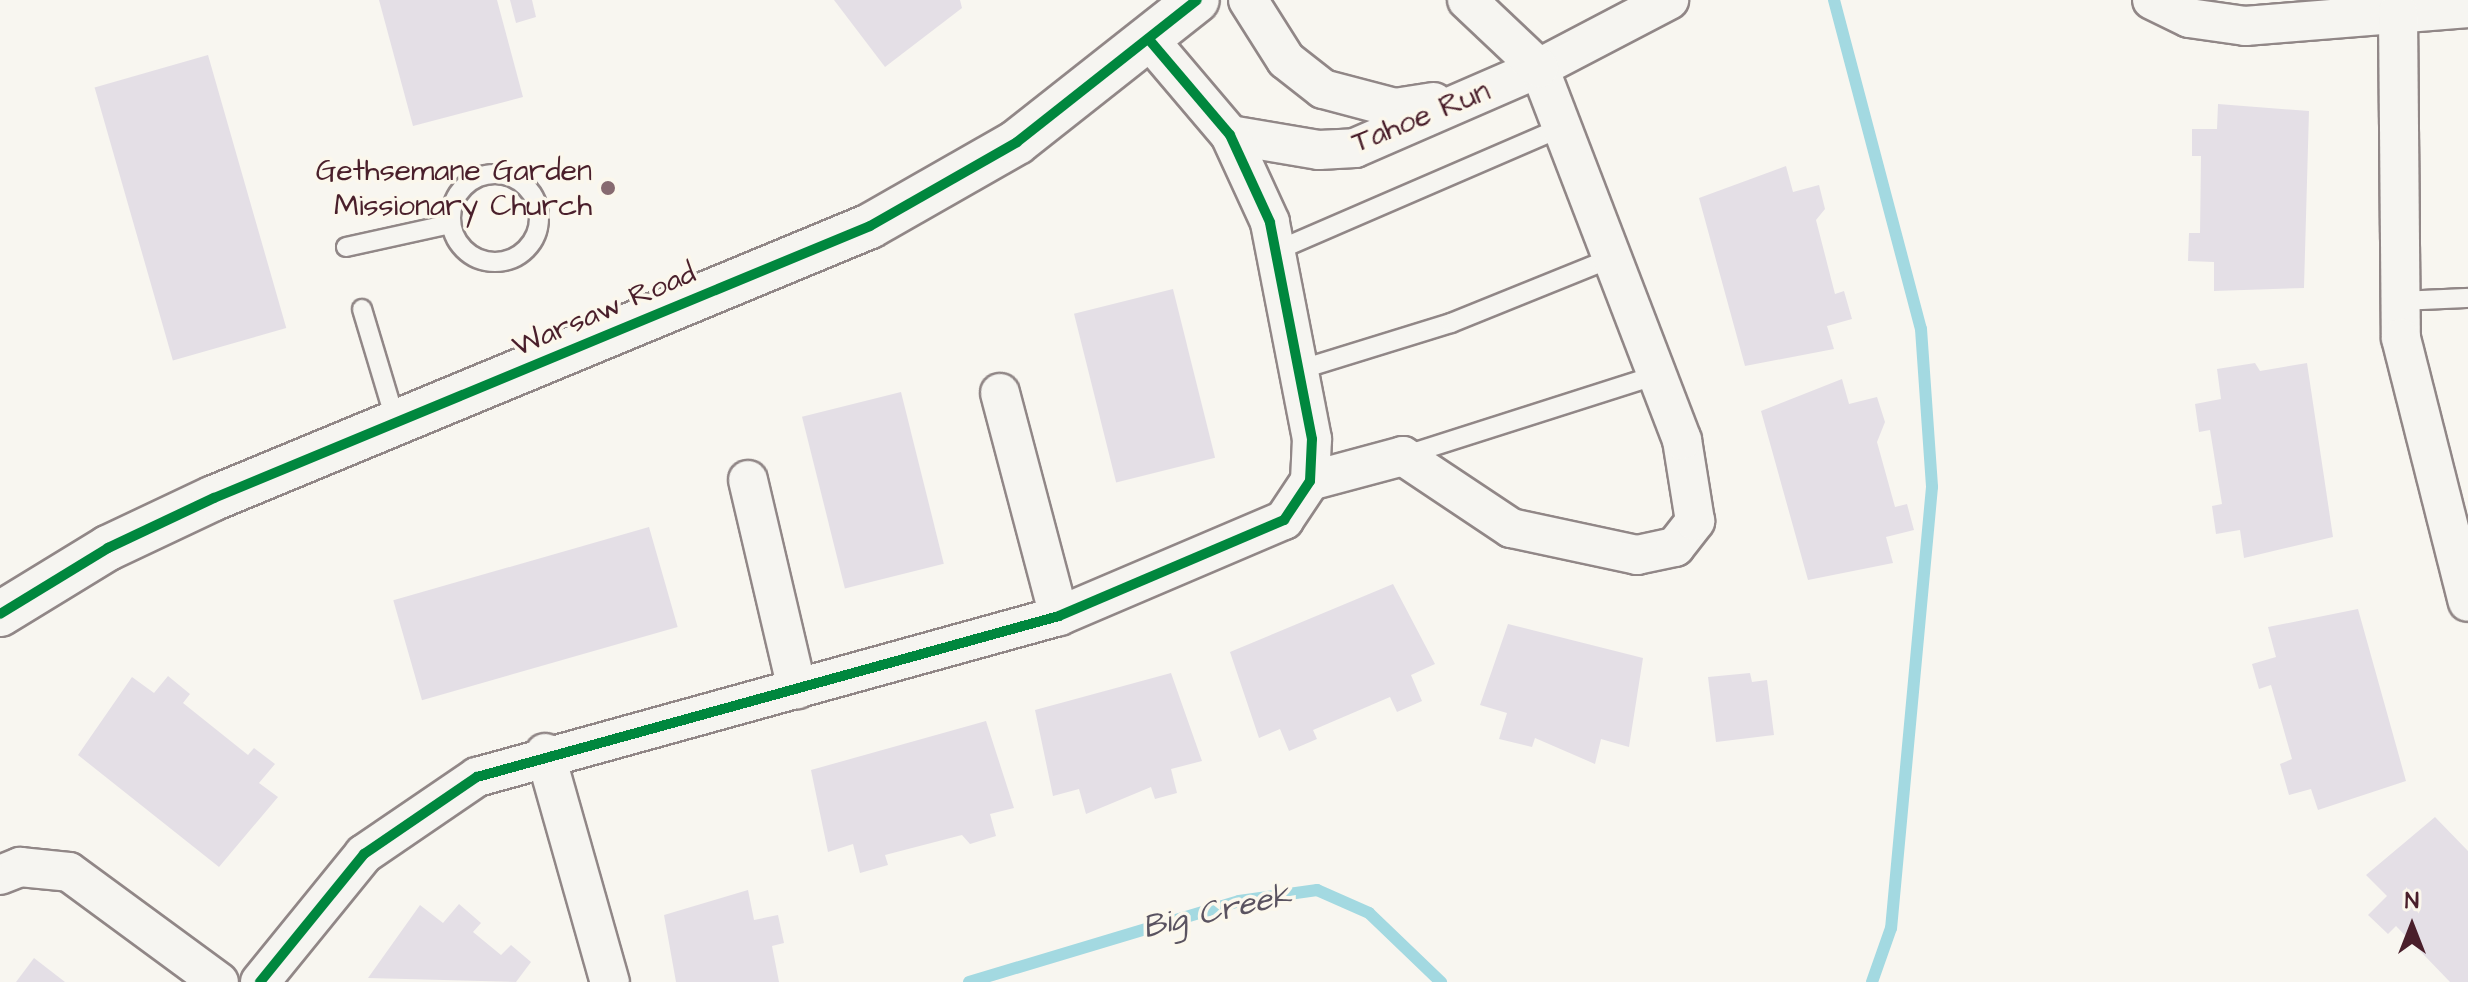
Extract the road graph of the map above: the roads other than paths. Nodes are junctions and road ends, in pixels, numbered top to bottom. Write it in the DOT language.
graph roads {
  1 [pos="1197,0"];
  2 [pos="1248,0"];
  3 [pos="1467,0"];
  4 [pos="1669,0"];
  5 [pos="2152,0"];
  6 [pos="2468,8"];
  7 [pos="2398,13"];
  8 [pos="1151,42"];
  9 [pos="1539,68"];
  10 [pos="1562,127"];
  11 [pos="1230,135"];
  12 [pos="451,224"];
  13 [pos="346,247"];
  14 [pos="1276,251"];
  15 [pos="1612,258"];
  16 [pos="2468,298"];
  17 [pos="2398,301"];
  18 [pos="362,309"];
  19 [pos="1299,370"];
  20 [pos="1657,375"];
  21 [pos="1000,393"];
  22 [pos="396,422"];
  23 [pos="1403,456"];
  24 [pos="748,480"];
  25 [pos="1310,481"];
  26 [pos="2466,589"];
  27 [pos="0,614"];
  28 [pos="1059,616"];
  29 [pos="797,689"];
  30 [pos="545,753"];
  31 [pos="0,875"];
  32 [pos="219,982"];
  33 [pos="260,982"];
  34 [pos="610,982"];
  1 -- 8 [label="street, Warsaw Road"];
  2 -- 9 [label="street, Tahoe Run"];
  3 -- 9 [label="street"];
  4 -- 9 [label="street, Tahoe Run"];
  5 -- 7 [label="street"];
  6 -- 7 [label="street"];
  7 -- 17 [label="street"];
  8 -- 11 [label="street"];
  8 -- 22 [label="street, Warsaw Road"];
  9 -- 10 [label="street"];
  9 -- 11 [label="street, Tahoe Run"];
  10 -- 14 [label="lane"];
  10 -- 15 [label="street"];
  11 -- 14 [label="street"];
  12 -- 12 [label="lane"];
  12 -- 13 [label="lane"];
  14 -- 19 [label="street"];
  15 -- 19 [label="lane"];
  15 -- 20 [label="street"];
  16 -- 17 [label="lane"];
  17 -- 26 [label="street"];
  18 -- 22 [label="lane"];
  19 -- 25 [label="street"];
  20 -- 23 [label="lane"];
  20 -- 23 [label="street"];
  21 -- 28 [label="street"];
  22 -- 27 [label="street, Warsaw Road"];
  23 -- 25 [label="street"];
  24 -- 29 [label="street"];
  25 -- 28 [label="street"];
  28 -- 29 [label="street"];
  29 -- 30 [label="street"];
  30 -- 33 [label="street"];
  30 -- 34 [label="street"];
  31 -- 32 [label="street"];
}
